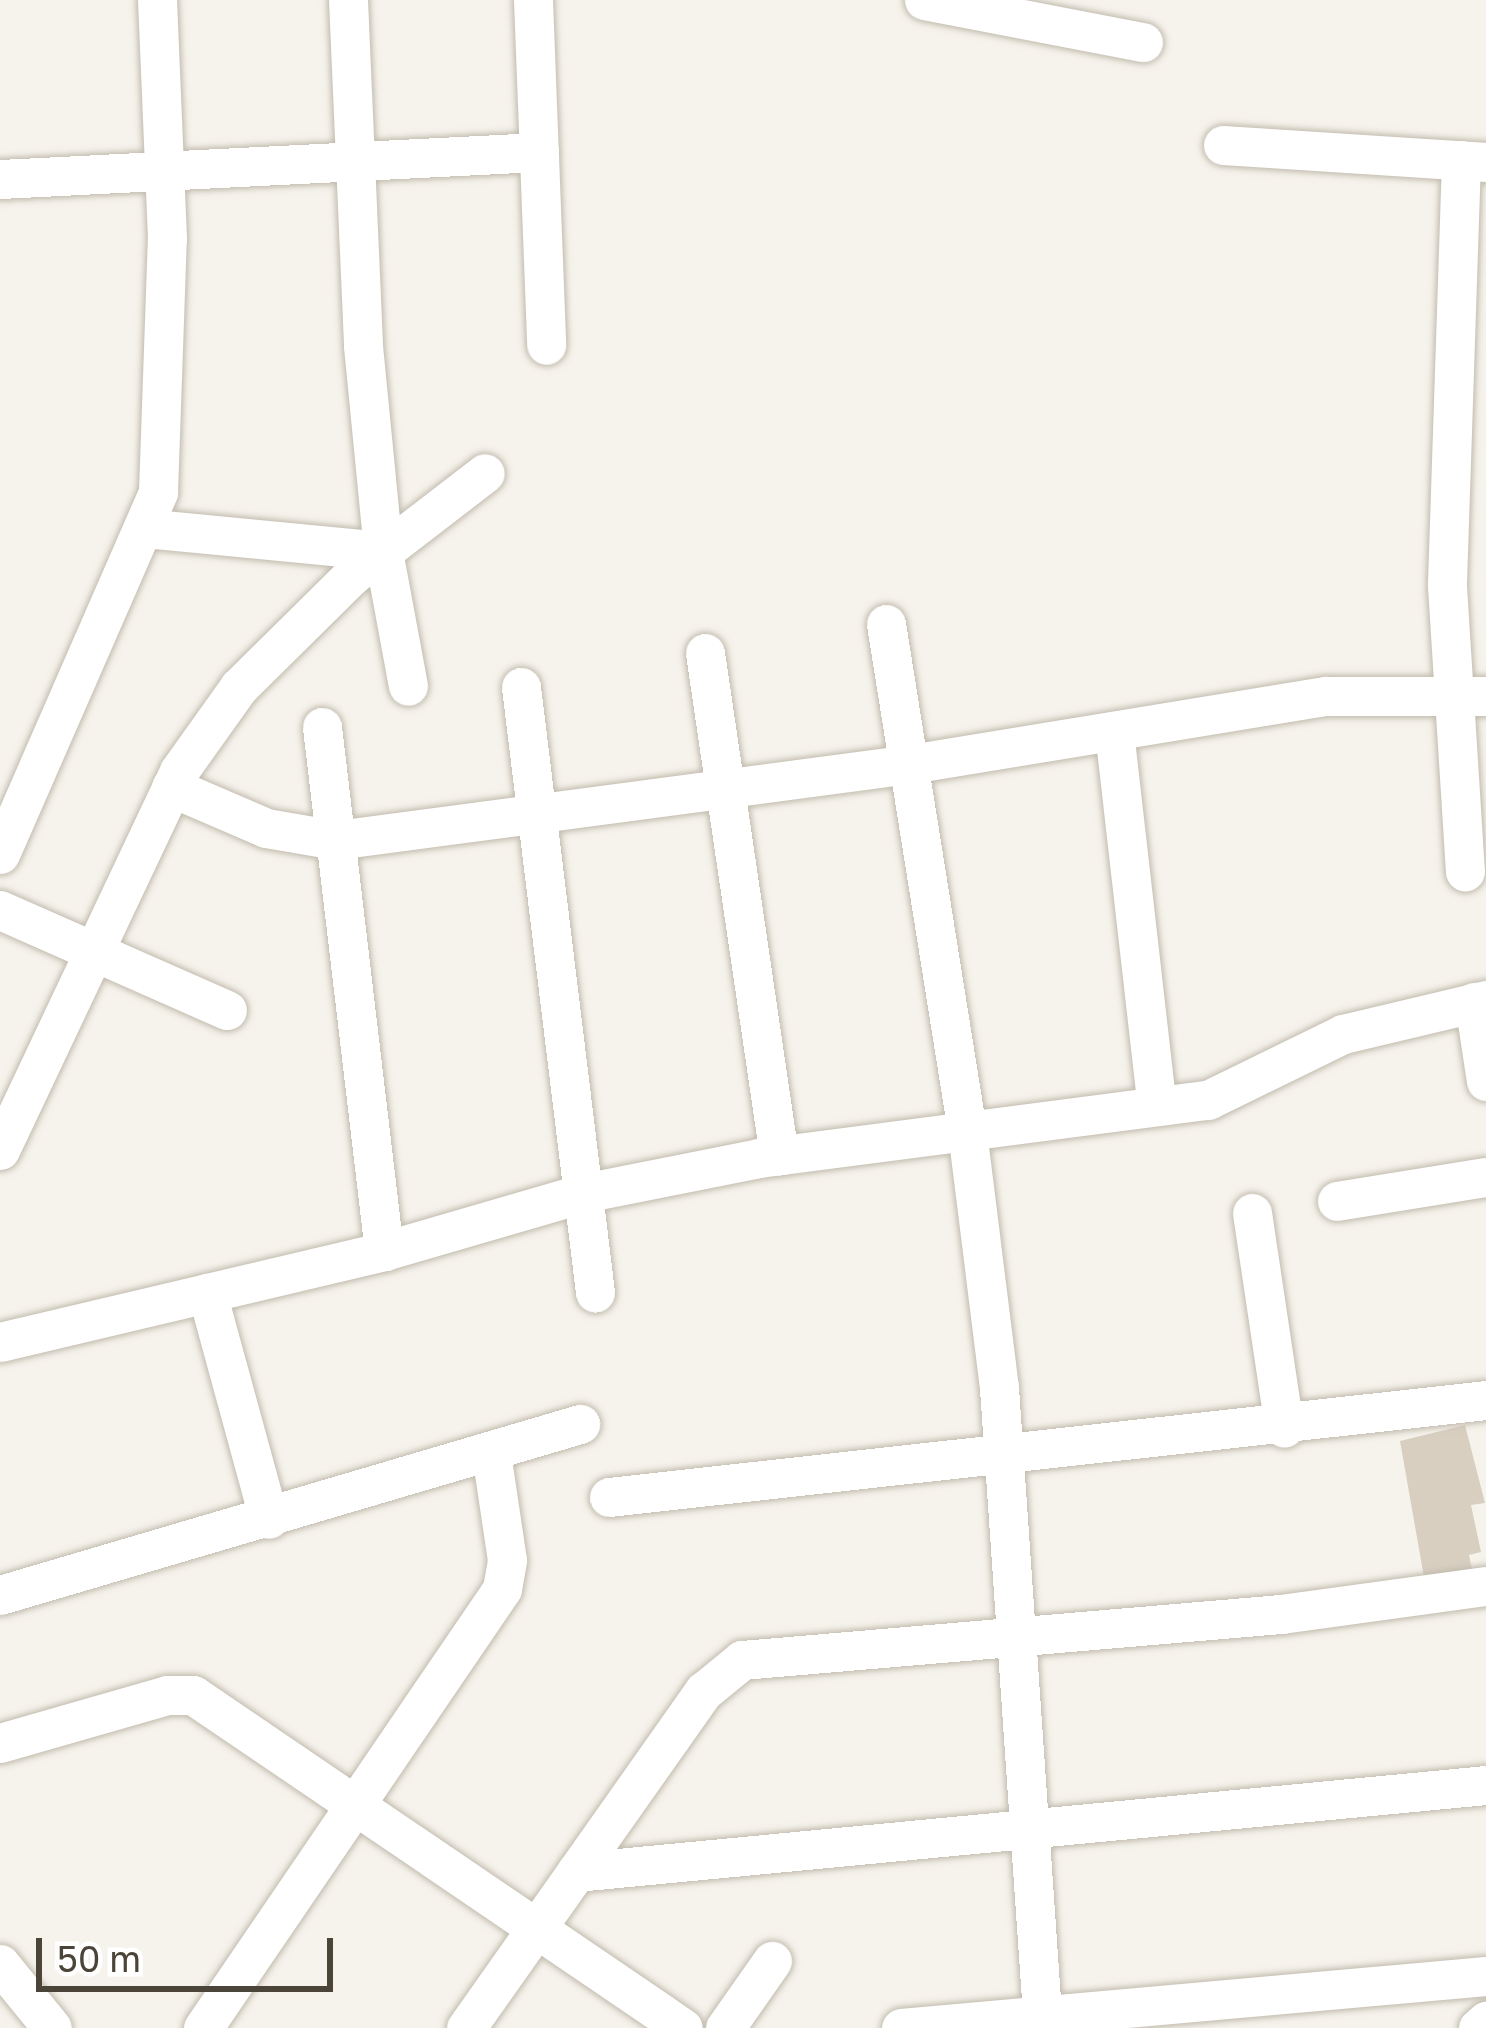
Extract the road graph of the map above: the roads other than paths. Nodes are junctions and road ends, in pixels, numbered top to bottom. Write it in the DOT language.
graph roads {
  1 [pos="157,0"];
  2 [pos="348,0"];
  3 [pos="533,0"];
  4 [pos="924,0"];
  5 [pos="1143,42"];
  6 [pos="1223,145"];
  7 [pos="539,152"];
  8 [pos="355,158"];
  9 [pos="1474,161"];
  10 [pos="164,173"];
  11 [pos="0,179"];
  12 [pos="1470,336"];
  13 [pos="546,345"];
  14 [pos="485,473"];
  15 [pos="1466,514"];
  16 [pos="144,528"];
  17 [pos="383,551"];
  18 [pos="886,623"];
  19 [pos="704,652"];
  20 [pos="408,686"];
  21 [pos="520,687"];
  22 [pos="1471,696"];
  23 [pos="322,727"];
  24 [pos="1114,731"];
  25 [pos="910,764"];
  26 [pos="171,787"];
  27 [pos="723,788"];
  28 [pos="536,811"];
  29 [pos="336,840"];
  30 [pos="0,854"];
  31 [pos="1465,871"];
  32 [pos="0,910"];
  33 [pos="94,951"];
  34 [pos="1480,1001"];
  35 [pos="227,1010"];
  36 [pos="1486,1081"];
  37 [pos="1157,1106"];
  38 [pos="967,1131"];
  39 [pos="0,1150"];
  40 [pos="779,1156"];
  41 [pos="1486,1177"];
  42 [pos="583,1193"];
  43 [pos="1337,1201"];
  44 [pos="1252,1213"];
  45 [pos="383,1251"];
  46 [pos="595,1292"];
  47 [pos="207,1293"];
  48 [pos="0,1342"];
  49 [pos="1486,1400"];
  50 [pos="580,1424"];
  51 [pos="1284,1428"];
  52 [pos="491,1453"];
  53 [pos="1003,1457"];
  54 [pos="609,1497"];
  55 [pos="268,1519"];
  56 [pos="1486,1586"];
  57 [pos="0,1595"];
  58 [pos="1014,1638"];
  59 [pos="0,1743"];
  60 [pos="1486,1784"];
  61 [pos="356,1810"];
  62 [pos="1030,1832"];
  63 [pos="576,1872"];
  64 [pos="534,1932"];
  65 [pos="772,1961"];
  66 [pos="0,1964"];
  67 [pos="1486,1976"];
  68 [pos="1486,2021"];
  69 [pos="1043,2023"];
  70 [pos="52,2028"];
  71 [pos="203,2028"];
  72 [pos="466,2028"];
  73 [pos="683,2028"];
  74 [pos="724,2028"];
  75 [pos="901,2028"];
  76 [pos="1479,2028"];
  1 -- 10 [label="street"];
  2 -- 8 [label="street"];
  3 -- 7 [label="street"];
  4 -- 5 [label="street"];
  6 -- 9 [label="street"];
  7 -- 8 [label="street"];
  7 -- 13 [label="street"];
  8 -- 10 [label="street"];
  8 -- 17 [label="street"];
  9 -- 12 [label="street"];
  10 -- 11 [label="street"];
  10 -- 16 [label="street"];
  12 -- 15 [label="street"];
  14 -- 17 [label="street"];
  15 -- 22 [label="street"];
  16 -- 17 [label="street"];
  16 -- 30 [label="street"];
  17 -- 20 [label="street"];
  17 -- 26 [label="street"];
  18 -- 25 [label="street"];
  19 -- 27 [label="street"];
  21 -- 28 [label="street"];
  22 -- 24 [label="street"];
  22 -- 31 [label="street"];
  23 -- 29 [label="street"];
  24 -- 25 [label="street"];
  24 -- 37 [label="street"];
  25 -- 27 [label="street"];
  25 -- 38 [label="street"];
  26 -- 29 [label="street"];
  26 -- 33 [label="street"];
  27 -- 28 [label="street"];
  27 -- 40 [label="street"];
  28 -- 29 [label="street"];
  28 -- 42 [label="street"];
  29 -- 45 [label="street"];
  32 -- 33 [label="street"];
  33 -- 35 [label="street"];
  33 -- 39 [label="street"];
  34 -- 36 [label="street"];
  34 -- 37 [label="street"];
  37 -- 38 [label="street"];
  38 -- 40 [label="street"];
  38 -- 53 [label="street"];
  40 -- 42 [label="street"];
  41 -- 43 [label="street"];
  42 -- 45 [label="street"];
  42 -- 46 [label="street"];
  44 -- 51 [label="street"];
  45 -- 47 [label="street"];
  47 -- 48 [label="street"];
  47 -- 55 [label="street"];
  49 -- 51 [label="street"];
  50 -- 52 [label="street"];
  51 -- 53 [label="street"];
  52 -- 55 [label="street"];
  52 -- 61 [label="street"];
  53 -- 54 [label="street"];
  53 -- 58 [label="street"];
  55 -- 57 [label="street"];
  56 -- 58 [label="street"];
  58 -- 62 [label="street"];
  58 -- 63 [label="street"];
  59 -- 61 [label="street"];
  60 -- 62 [label="street"];
  61 -- 64 [label="street"];
  61 -- 71 [label="street"];
  62 -- 63 [label="street"];
  62 -- 69 [label="street"];
  63 -- 64 [label="street"];
  64 -- 72 [label="street"];
  64 -- 73 [label="street"];
  65 -- 74 [label="street"];
  66 -- 70 [label="street"];
  67 -- 69 [label="street"];
  68 -- 76 [label="street"];
  69 -- 75 [label="street"];
}
